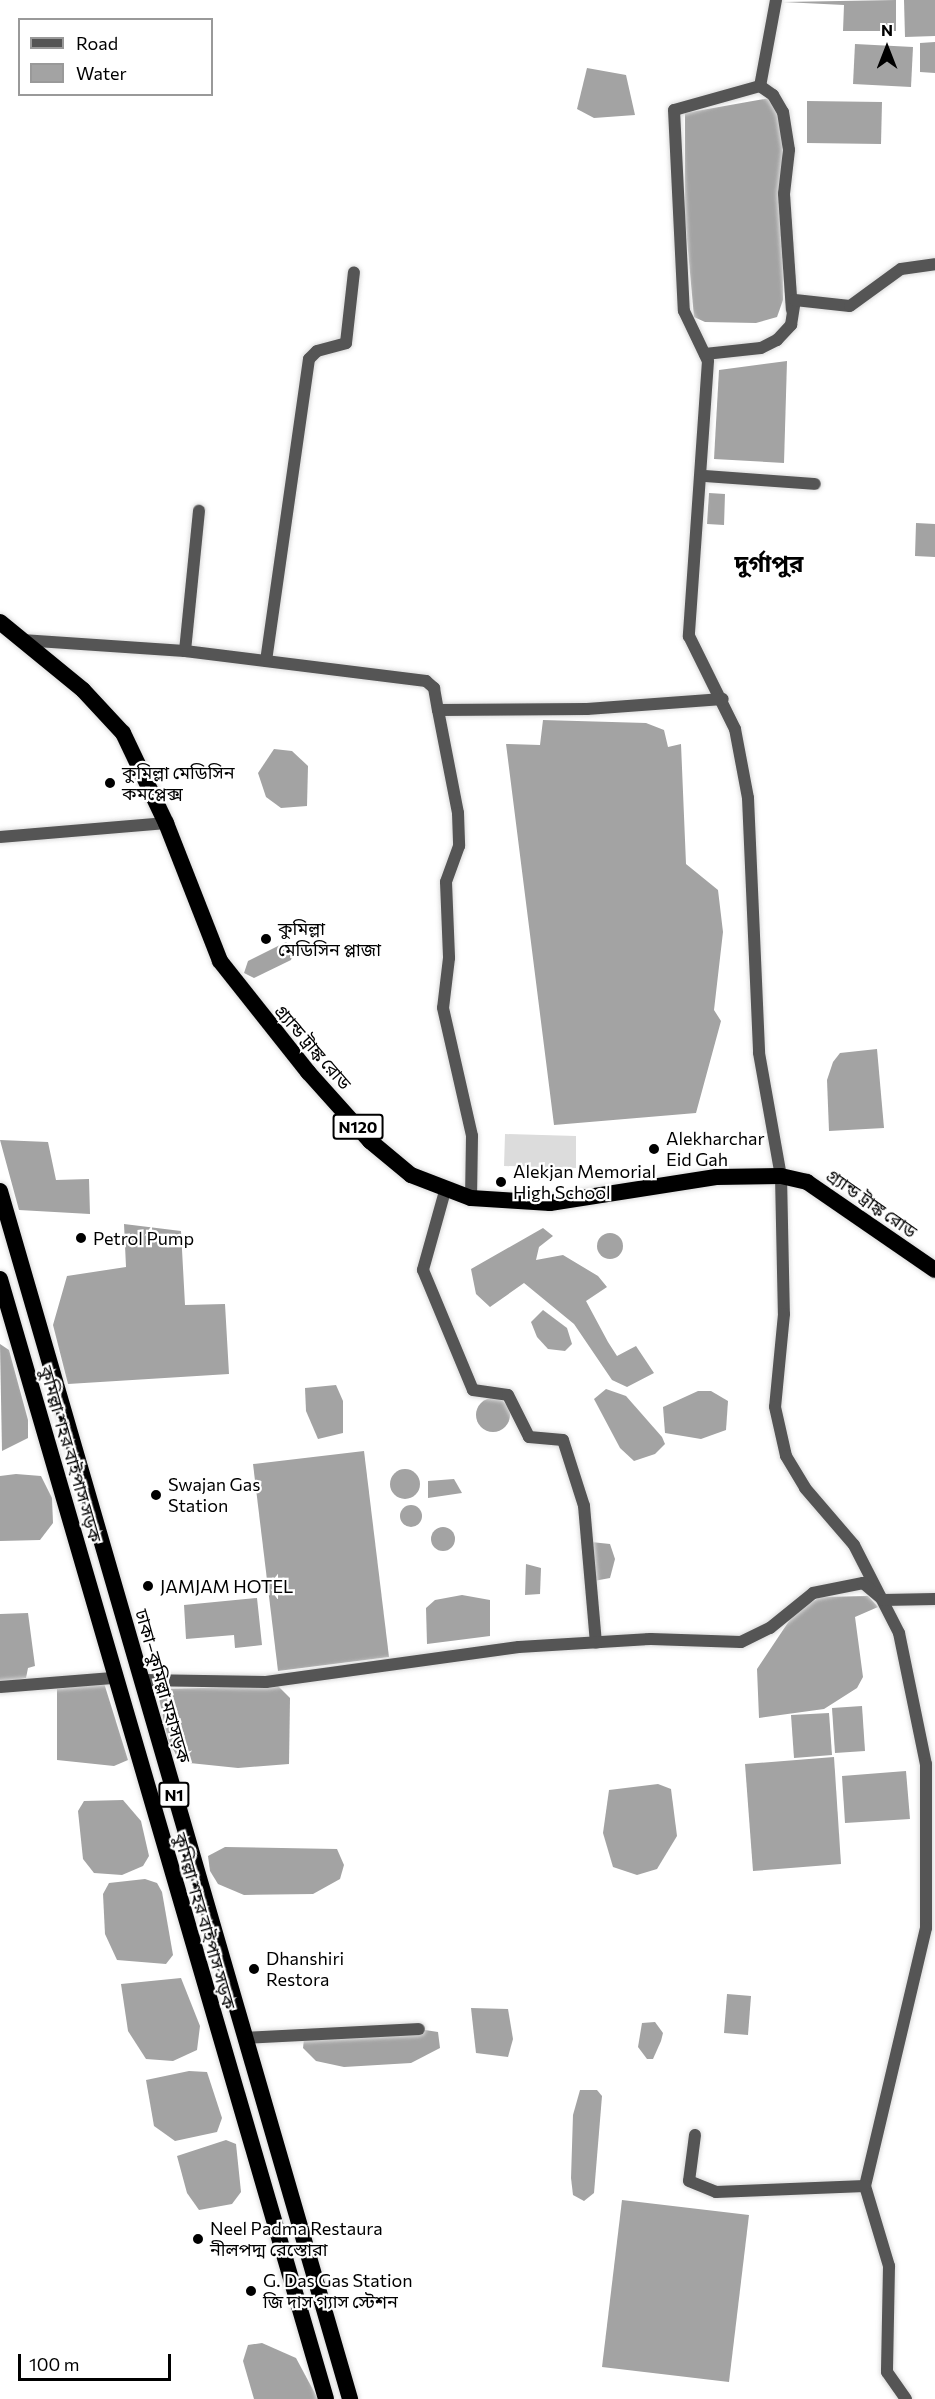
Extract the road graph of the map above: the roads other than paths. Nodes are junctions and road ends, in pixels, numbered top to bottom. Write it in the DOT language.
graph roads {
  1 [pos="776,0"];
  2 [pos="760,87"];
  3 [pos="935,264"];
  4 [pos="354,272"];
  5 [pos="792,311"];
  6 [pos="705,354"];
  7 [pos="704,476"];
  8 [pos="815,484"];
  9 [pos="199,511"];
  10 [pos="0,622"];
  11 [pos="22,640"];
  12 [pos="185,651"];
  13 [pos="266,661"];
  14 [pos="723,699"];
  15 [pos="438,710"];
  16 [pos="166,824"];
  17 [pos="0,837"];
  18 [pos="781,1176"];
  19 [pos="0,1191"];
  20 [pos="445,1191"];
  21 [pos="471,1198"];
  22 [pos="935,1270"];
  23 [pos="0,1279"];
  24 [pos="935,1599"];
  25 [pos="883,1600"];
  26 [pos="596,1642"];
  27 [pos="113,1678"];
  28 [pos="141,1680"];
  29 [pos="0,1687"];
  30 [pos="419,2029"];
  31 [pos="244,2038"];
  32 [pos="695,2135"];
  33 [pos="865,2186"];
  34 [pos="326,2399"];
  35 [pos="350,2399"];
  36 [pos="906,2399"];
  1 -- 2 [label="street"];
  2 -- 5 [label="street"];
  2 -- 6 [label="street"];
  3 -- 5 [label="street"];
  4 -- 13 [label="street"];
  5 -- 6 [label="street"];
  6 -- 7 [label="street"];
  7 -- 8 [label="street"];
  7 -- 14 [label="street"];
  9 -- 12 [label="street"];
  10 -- 11 [label="highway, গ্র্যান্ড ট্রাঙ্ক রোড / N120"];
  11 -- 12 [label="street"];
  11 -- 16 [label="highway, গ্র্যান্ড ট্রাঙ্ক রোড / N120"];
  12 -- 13 [label="street"];
  13 -- 15 [label="street"];
  14 -- 15 [label="street"];
  14 -- 18 [label="street"];
  15 -- 21 [label="street"];
  16 -- 17 [label="street"];
  16 -- 20 [label="highway, গ্র্যান্ড ট্রাঙ্ক রোড / N120"];
  18 -- 21 [label="highway, গ্র্যান্ড ট্রাঙ্ক রোড / N120"];
  18 -- 22 [label="highway, গ্র্যান্ড ট্রাঙ্ক রোড / N120"];
  18 -- 25 [label="street"];
  19 -- 28 [label="highway, ঢাকা–কুমিল্লা মহাসড়ক / N1"];
  20 -- 21 [label="highway, গ্র্যান্ড ট্রাঙ্ক রোড / N120"];
  20 -- 26 [label="street"];
  23 -- 27 [label="highway, কুমিল্লা শহর বাইপাস সড়ক / N1"];
  24 -- 25 [label="street"];
  25 -- 26 [label="street"];
  25 -- 33 [label="street"];
  26 -- 28 [label="street"];
  27 -- 29 [label="street"];
  27 -- 34 [label="highway, কুমিল্লা শহর বাইপাস সড়ক / N1"];
  28 -- 31 [label="highway, ঢাকা–কুমিল্লা মহাসড়ক / N1"];
  30 -- 31 [label="street"];
  31 -- 35 [label="highway, ঢাকা–কুমিল্লা মহাসড়ক / N1"];
  32 -- 33 [label="street"];
  33 -- 36 [label="street"];
}
